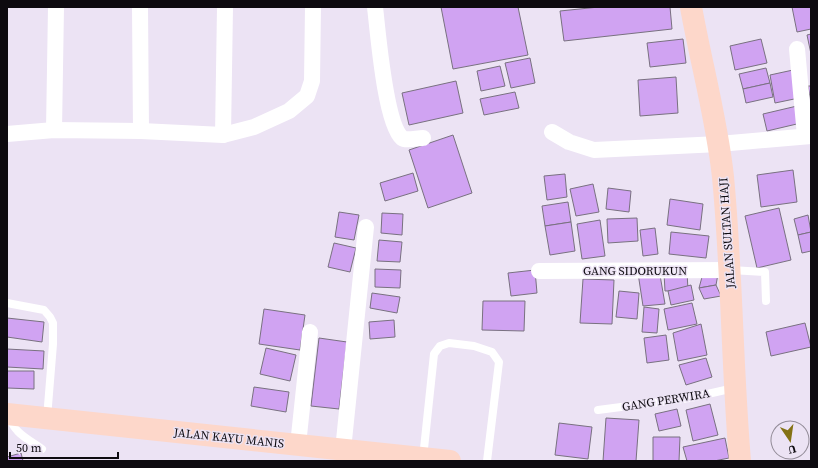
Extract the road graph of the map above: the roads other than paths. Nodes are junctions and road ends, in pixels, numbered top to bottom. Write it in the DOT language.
graph roads {
  1 [pos="56,7"];
  2 [pos="140,7"];
  3 [pos="225,7"];
  4 [pos="313,7"];
  5 [pos="375,7"];
  6 [pos="691,7"];
  7 [pos="797,49"];
  8 [pos="54,130"];
  9 [pos="141,131"];
  10 [pos="552,132"];
  11 [pos="7,134"];
  12 [pos="223,136"];
  13 [pos="808,136"];
  14 [pos="423,138"];
  15 [pos="719,144"];
  16 [pos="366,227"];
  17 [pos="730,270"];
  18 [pos="539,271"];
  19 [pos="766,301"];
  20 [pos="7,303"];
  21 [pos="310,332"];
  22 [pos="734,388"];
  23 [pos="598,410"];
  24 [pos="8,414"];
  25 [pos="46,418"];
  26 [pos="298,445"];
  27 [pos="42,449"];
  28 [pos="355,454"];
  29 [pos="423,460"];
  30 [pos="450,461"];
  31 [pos="487,461"];
  32 [pos="740,461"];
  1 -- 8 [label="street"];
  2 -- 9 [label="street"];
  3 -- 12 [label="street"];
  4 -- 12 [label="street"];
  5 -- 14 [label="street"];
  6 -- 15 [label="street, JALAN SULTAN HAJI"];
  7 -- 13 [label="street"];
  8 -- 9 [label="street"];
  8 -- 11 [label="street"];
  9 -- 12 [label="street"];
  10 -- 15 [label="street"];
  13 -- 15 [label="street"];
  15 -- 17 [label="street, JALAN SULTAN HAJI"];
  16 -- 28 [label="street"];
  17 -- 18 [label="street, GANG SIDORUKUN"];
  17 -- 19 [label="lane"];
  17 -- 22 [label="street, JALAN SULTAN HAJI"];
  20 -- 25 [label="lane"];
  21 -- 26 [label="street"];
  22 -- 23 [label="lane, GANG PERWIRA"];
  22 -- 32 [label="street, JALAN SULTAN HAJI"];
  24 -- 25 [label="street, JALAN KAYU MANIS"];
  24 -- 27 [label="lane"];
  25 -- 26 [label="street, JALAN KAYU MANIS"];
  26 -- 28 [label="street, JALAN KAYU MANIS"];
  28 -- 29 [label="street, JALAN KAYU MANIS"];
  29 -- 30 [label="street, JALAN KAYU MANIS"];
  29 -- 31 [label="lane"];
}
